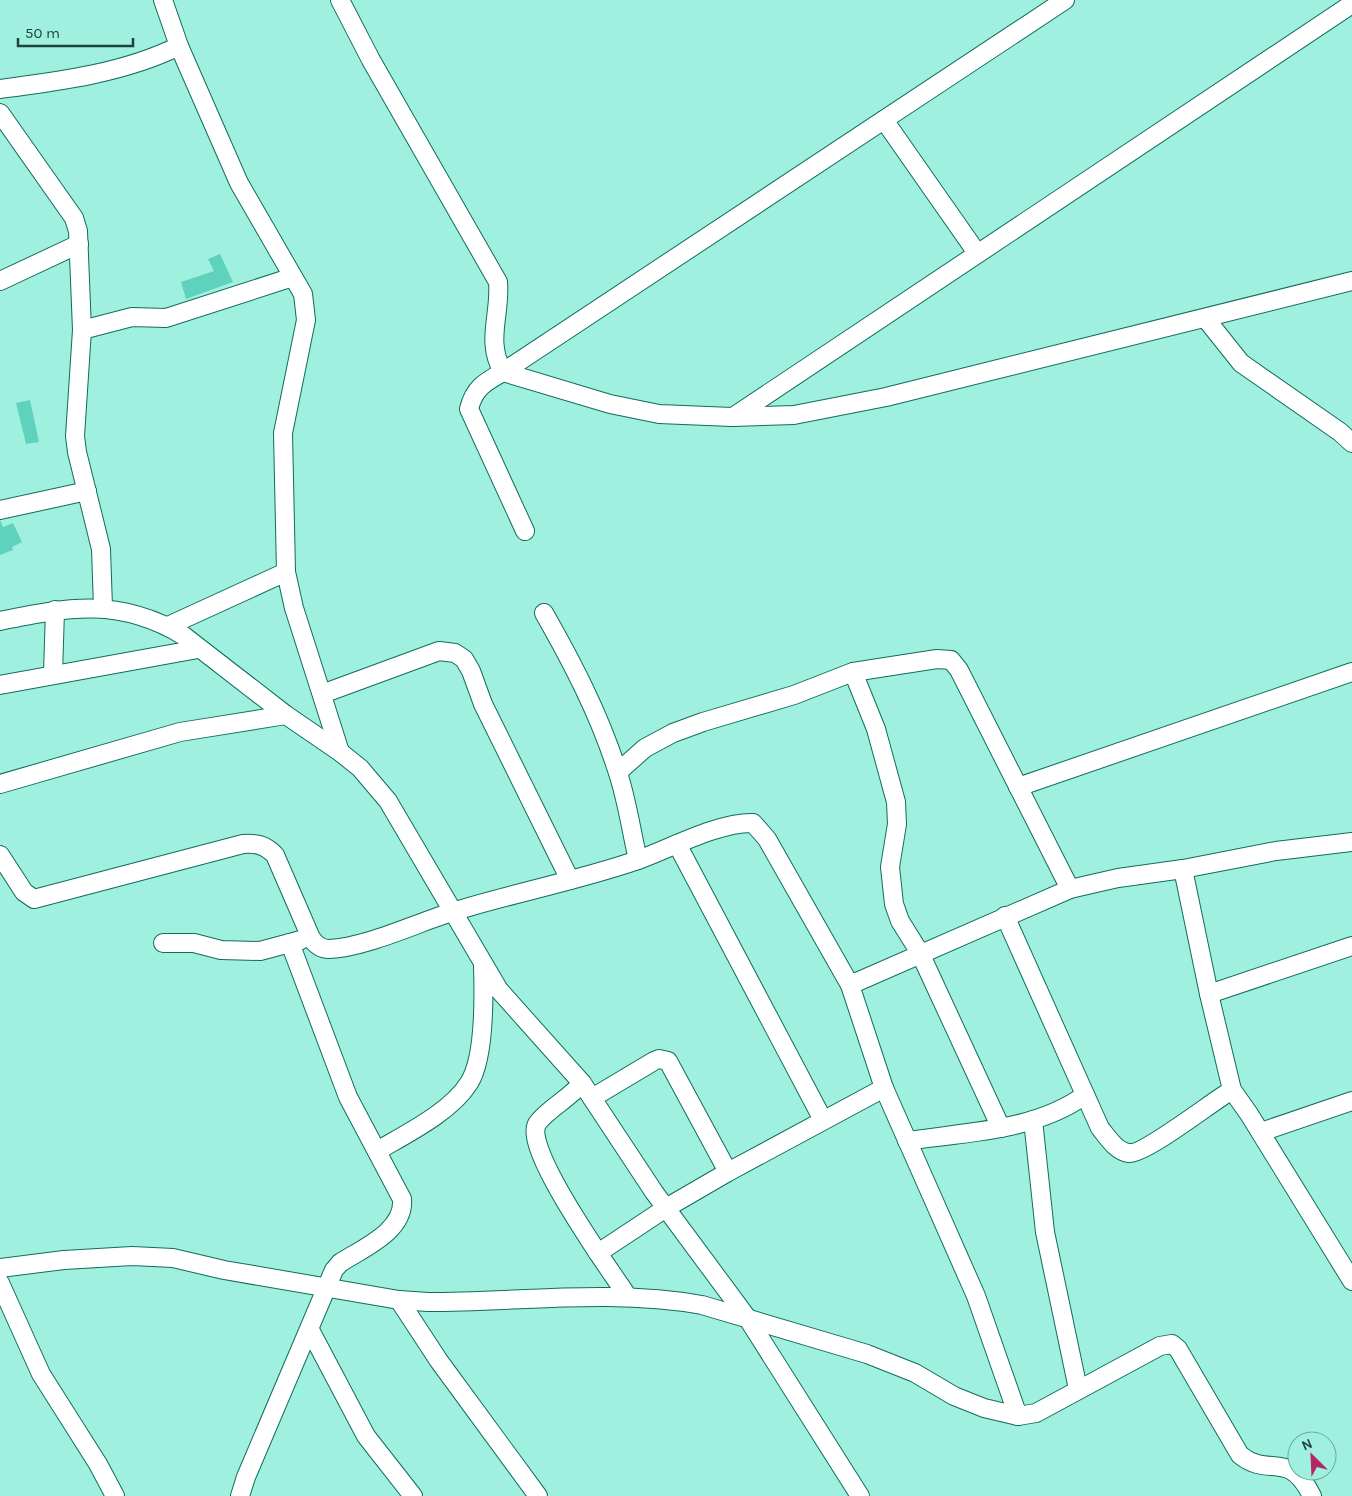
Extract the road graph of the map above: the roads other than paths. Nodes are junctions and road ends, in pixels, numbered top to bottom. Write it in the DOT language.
graph roads {
  1 [pos="162,0"];
  2 [pos="340,0"];
  3 [pos="1065,0"];
  4 [pos="1352,4"];
  5 [pos="179,46"];
  6 [pos="0,88"];
  7 [pos="0,114"];
  8 [pos="884,120"];
  9 [pos="79,244"];
  10 [pos="977,254"];
  11 [pos="293,277"];
  12 [pos="0,281"];
  13 [pos="1352,281"];
  14 [pos="1206,319"];
  15 [pos="82,330"];
  16 [pos="503,372"];
  17 [pos="732,417"];
  18 [pos="1352,443"];
  19 [pos="87,492"];
  20 [pos="0,510"];
  21 [pos="525,531"];
  22 [pos="286,572"];
  23 [pos="103,607"];
  24 [pos="55,610"];
  25 [pos="544,613"];
  26 [pos="0,621"];
  27 [pos="168,626"];
  28 [pos="198,648"];
  29 [pos="853,672"];
  30 [pos="1352,672"];
  31 [pos="52,674"];
  32 [pos="0,685"];
  33 [pos="322,694"];
  34 [pos="286,714"];
  35 [pos="340,752"];
  36 [pos="618,772"];
  37 [pos="0,784"];
  38 [pos="1018,787"];
  39 [pos="1352,842"];
  40 [pos="677,844"];
  41 [pos="0,855"];
  42 [pos="638,860"];
  43 [pos="1183,869"];
  44 [pos="570,880"];
  45 [pos="1070,889"];
  46 [pos="452,912"];
  47 [pos="1005,916"];
  48 [pos="311,938"];
  49 [pos="163,943"];
  50 [pos="290,943"];
  51 [pos="1352,946"];
  52 [pos="920,953"];
  53 [pos="483,966"];
  54 [pos="850,985"];
  55 [pos="1208,994"];
  56 [pos="582,1083"];
  57 [pos="884,1088"];
  58 [pos="1232,1090"];
  59 [pos="1085,1095"];
  60 [pos="592,1098"];
  61 [pos="1352,1101"];
  62 [pos="823,1120"];
  63 [pos="1033,1120"];
  64 [pos="1001,1128"];
  65 [pos="1261,1132"];
  66 [pos="907,1141"];
  67 [pos="377,1151"];
  68 [pos="728,1172"];
  69 [pos="666,1208"];
  70 [pos="598,1253"];
  71 [pos="0,1268"];
  72 [pos="1350,1272"];
  73 [pos="0,1283"];
  74 [pos="328,1287"];
  75 [pos="628,1297"];
  76 [pos="399,1300"];
  77 [pos="748,1319"];
  78 [pos="310,1330"];
  79 [pos="1078,1389"];
  80 [pos="1018,1416"];
  81 [pos="115,1496"];
  82 [pos="240,1496"];
  83 [pos="413,1496"];
  84 [pos="538,1496"];
  85 [pos="860,1496"];
  86 [pos="1312,1496"];
  1 -- 5 [label="street"];
  2 -- 16 [label="street"];
  3 -- 8 [label="street"];
  4 -- 10 [label="street"];
  5 -- 6 [label="street"];
  5 -- 11 [label="street"];
  7 -- 9 [label="street"];
  8 -- 10 [label="street"];
  8 -- 16 [label="street"];
  9 -- 12 [label="street"];
  9 -- 15 [label="street"];
  10 -- 17 [label="street"];
  11 -- 15 [label="street"];
  11 -- 22 [label="street"];
  13 -- 14 [label="street"];
  14 -- 17 [label="street"];
  14 -- 18 [label="street"];
  15 -- 19 [label="street"];
  16 -- 17 [label="street"];
  16 -- 21 [label="street"];
  19 -- 20 [label="street"];
  19 -- 23 [label="street"];
  22 -- 27 [label="street"];
  22 -- 33 [label="street"];
  23 -- 24 [label="street"];
  23 -- 27 [label="street"];
  24 -- 26 [label="street"];
  24 -- 31 [label="street"];
  25 -- 36 [label="street"];
  27 -- 28 [label="street"];
  28 -- 31 [label="street"];
  28 -- 34 [label="street"];
  29 -- 36 [label="street"];
  29 -- 38 [label="street"];
  29 -- 52 [label="street"];
  30 -- 38 [label="street"];
  31 -- 32 [label="street"];
  33 -- 35 [label="street"];
  33 -- 44 [label="street"];
  34 -- 35 [label="street"];
  34 -- 37 [label="street"];
  35 -- 46 [label="street"];
  36 -- 42 [label="street"];
  38 -- 45 [label="street"];
  39 -- 43 [label="street"];
  40 -- 42 [label="street"];
  40 -- 54 [label="street"];
  40 -- 62 [label="street"];
  41 -- 48 [label="street"];
  42 -- 44 [label="street"];
  43 -- 45 [label="street"];
  43 -- 55 [label="street"];
  44 -- 46 [label="street"];
  45 -- 47 [label="street"];
  46 -- 48 [label="street"];
  46 -- 53 [label="street"];
  47 -- 52 [label="street"];
  47 -- 59 [label="street"];
  48 -- 50 [label="street"];
  49 -- 50 [label="street"];
  50 -- 67 [label="street"];
  51 -- 55 [label="street"];
  52 -- 54 [label="street"];
  52 -- 64 [label="street"];
  53 -- 56 [label="street"];
  53 -- 67 [label="street"];
  54 -- 57 [label="street"];
  55 -- 58 [label="street"];
  56 -- 60 [label="street"];
  56 -- 70 [label="street"];
  57 -- 62 [label="street"];
  57 -- 66 [label="street"];
  58 -- 59 [label="street"];
  58 -- 65 [label="street"];
  59 -- 63 [label="street"];
  60 -- 68 [label="street"];
  60 -- 69 [label="street"];
  61 -- 65 [label="street"];
  62 -- 68 [label="street"];
  63 -- 64 [label="street"];
  63 -- 79 [label="street"];
  64 -- 66 [label="street"];
  65 -- 72 [label="street"];
  66 -- 80 [label="street"];
  67 -- 74 [label="street"];
  68 -- 69 [label="street"];
  69 -- 70 [label="street"];
  69 -- 77 [label="street"];
  70 -- 75 [label="street"];
  71 -- 74 [label="street"];
  73 -- 81 [label="street"];
  74 -- 76 [label="street"];
  74 -- 78 [label="street"];
  75 -- 76 [label="street"];
  75 -- 77 [label="street"];
  76 -- 84 [label="street"];
  77 -- 80 [label="street"];
  77 -- 85 [label="street"];
  78 -- 82 [label="street"];
  78 -- 83 [label="street"];
  79 -- 80 [label="street"];
  79 -- 86 [label="street"];
}
